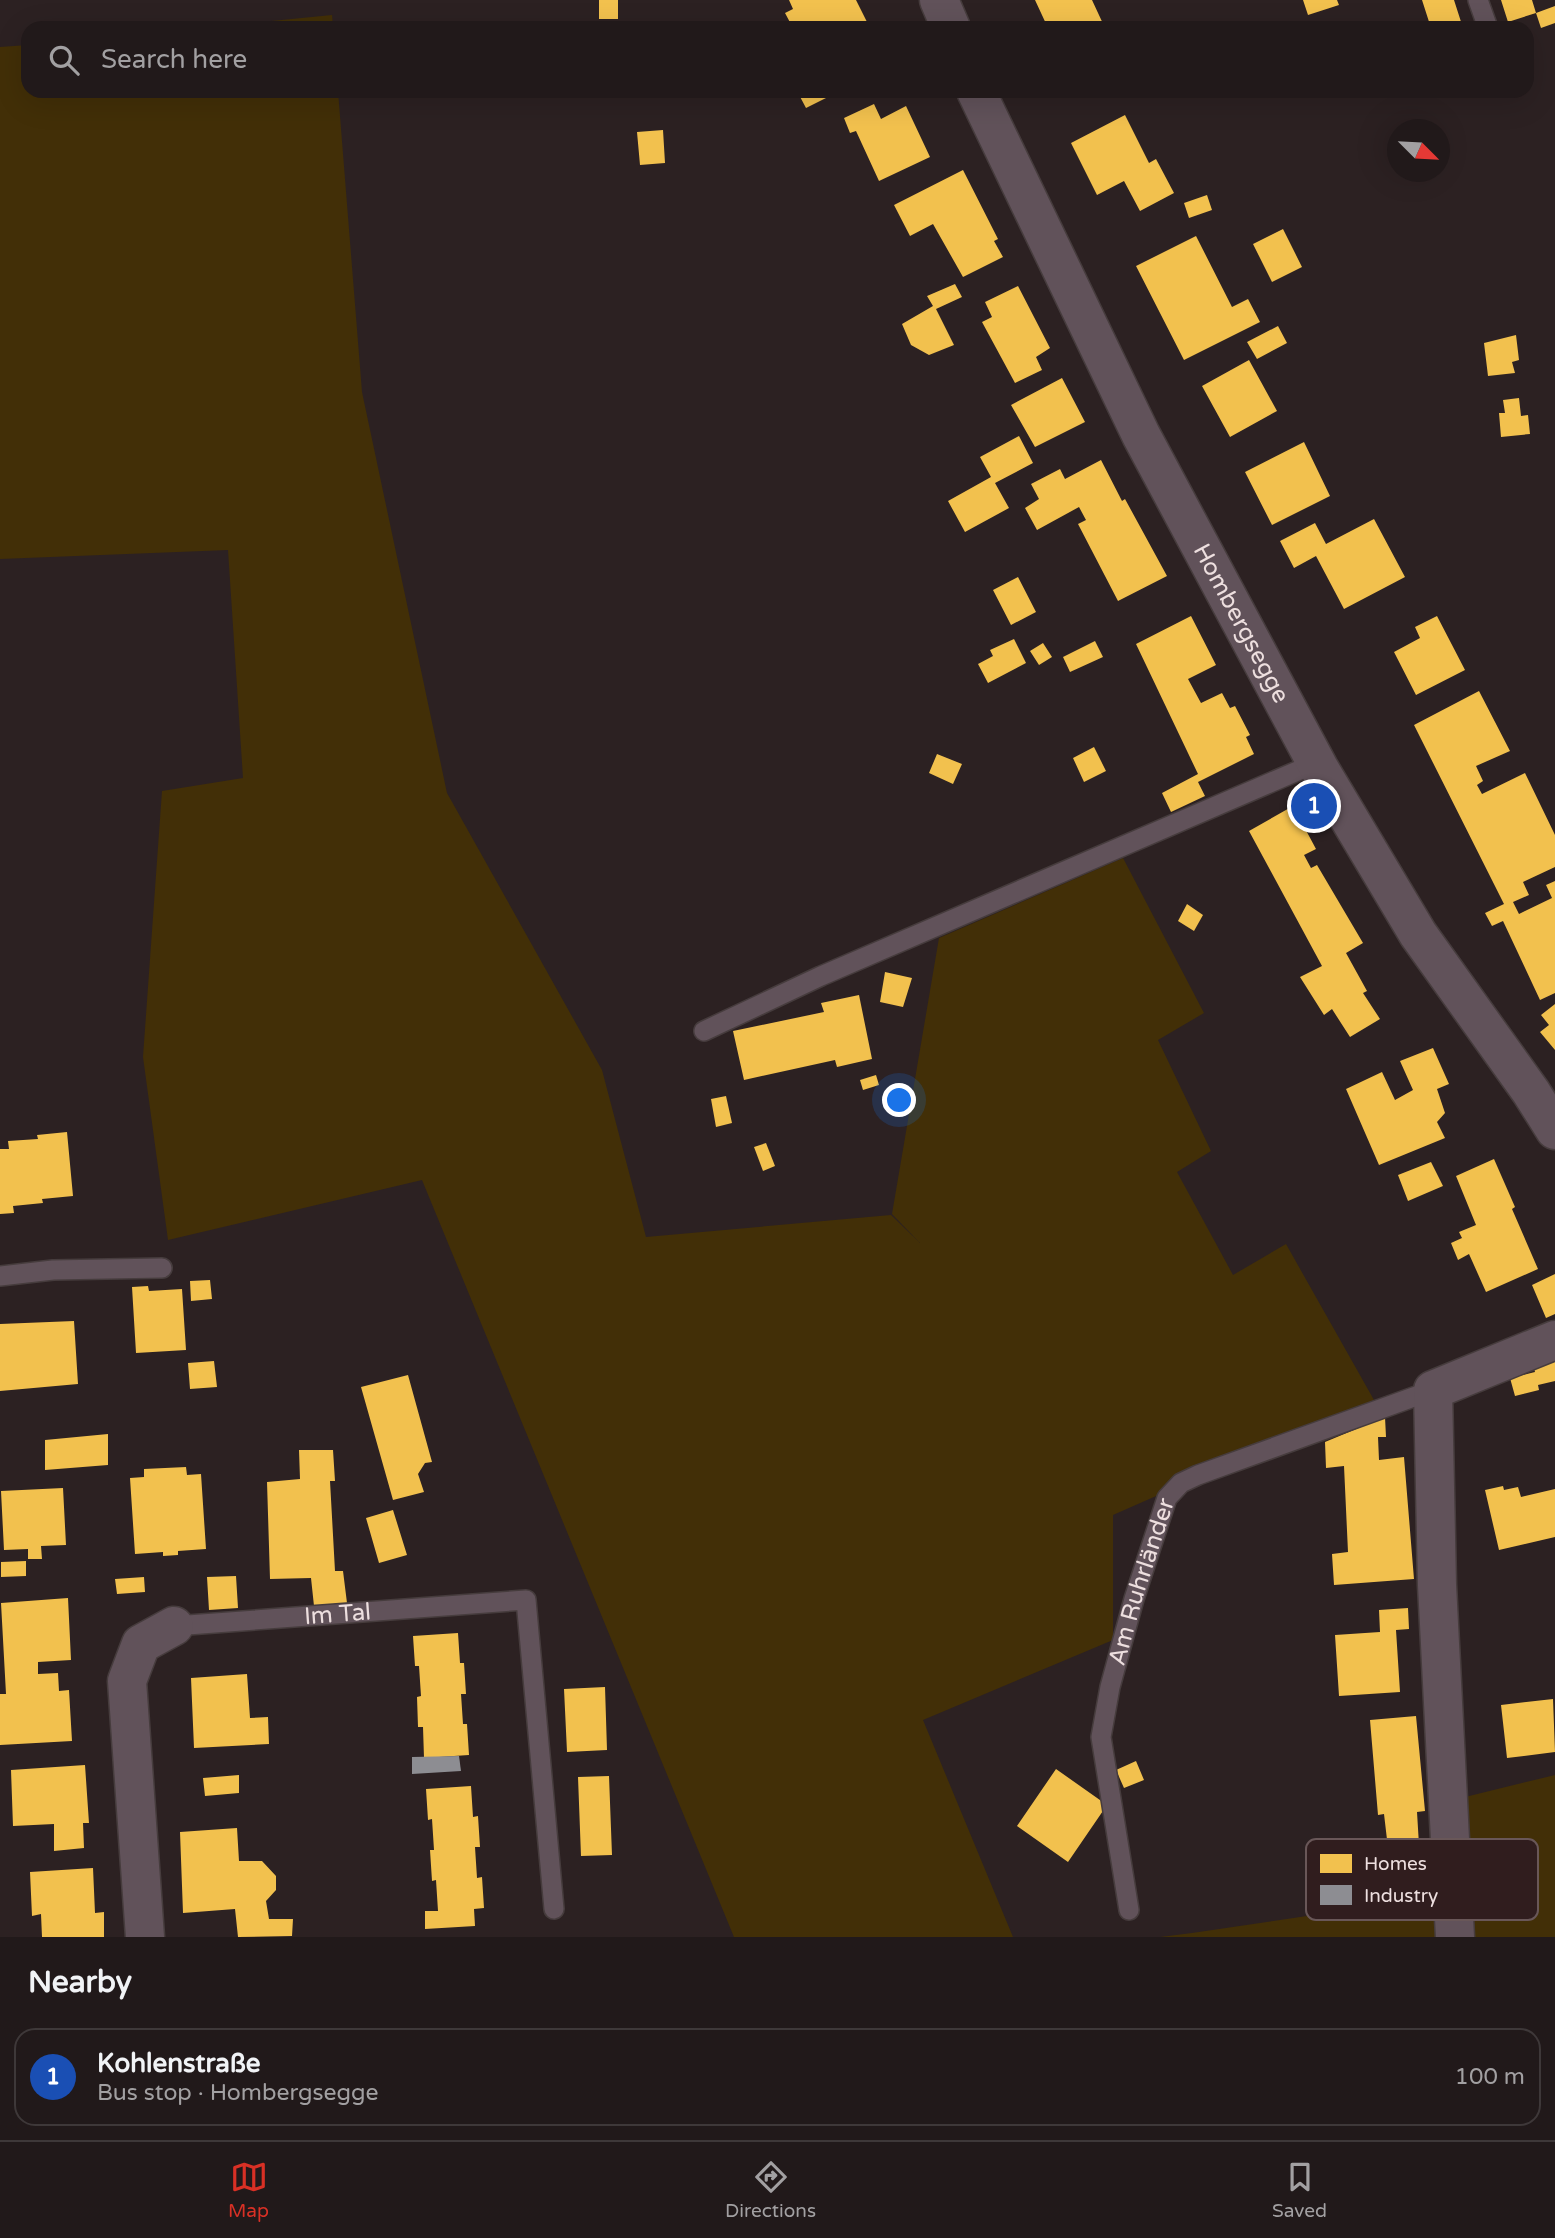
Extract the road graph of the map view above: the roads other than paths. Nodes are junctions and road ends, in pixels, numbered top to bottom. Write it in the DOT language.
graph roads {
  1 [pos="939,0"];
  2 [pos="1478,0"];
  3 [pos="948,21"];
  4 [pos="1486,21"];
  5 [pos="979,98"];
  6 [pos="1316,762"];
  7 [pos="704,1031"];
  8 [pos="1555,1130"];
  9 [pos="162,1268"];
  10 [pos="0,1276"];
  11 [pos="1555,1340"];
  12 [pos="1433,1390"];
  13 [pos="174,1626"];
  14 [pos="1450,1839"];
  15 [pos="554,1909"];
  16 [pos="1129,1910"];
  17 [pos="145,1937"];
  1 -- 3 [label="street"];
  2 -- 4 [label="lane"];
  5 -- 6 [label="street, Hombergsegge"];
  6 -- 7 [label="lane"];
  6 -- 8 [label="street, Hombergsegge"];
  9 -- 10 [label="lane"];
  11 -- 12 [label="street, Am Ruhrländer"];
  12 -- 14 [label="street"];
  12 -- 16 [label="lane, Am Ruhrländer"];
  13 -- 15 [label="lane, Im Tal"];
  13 -- 17 [label="street, Im Tal"];
}
